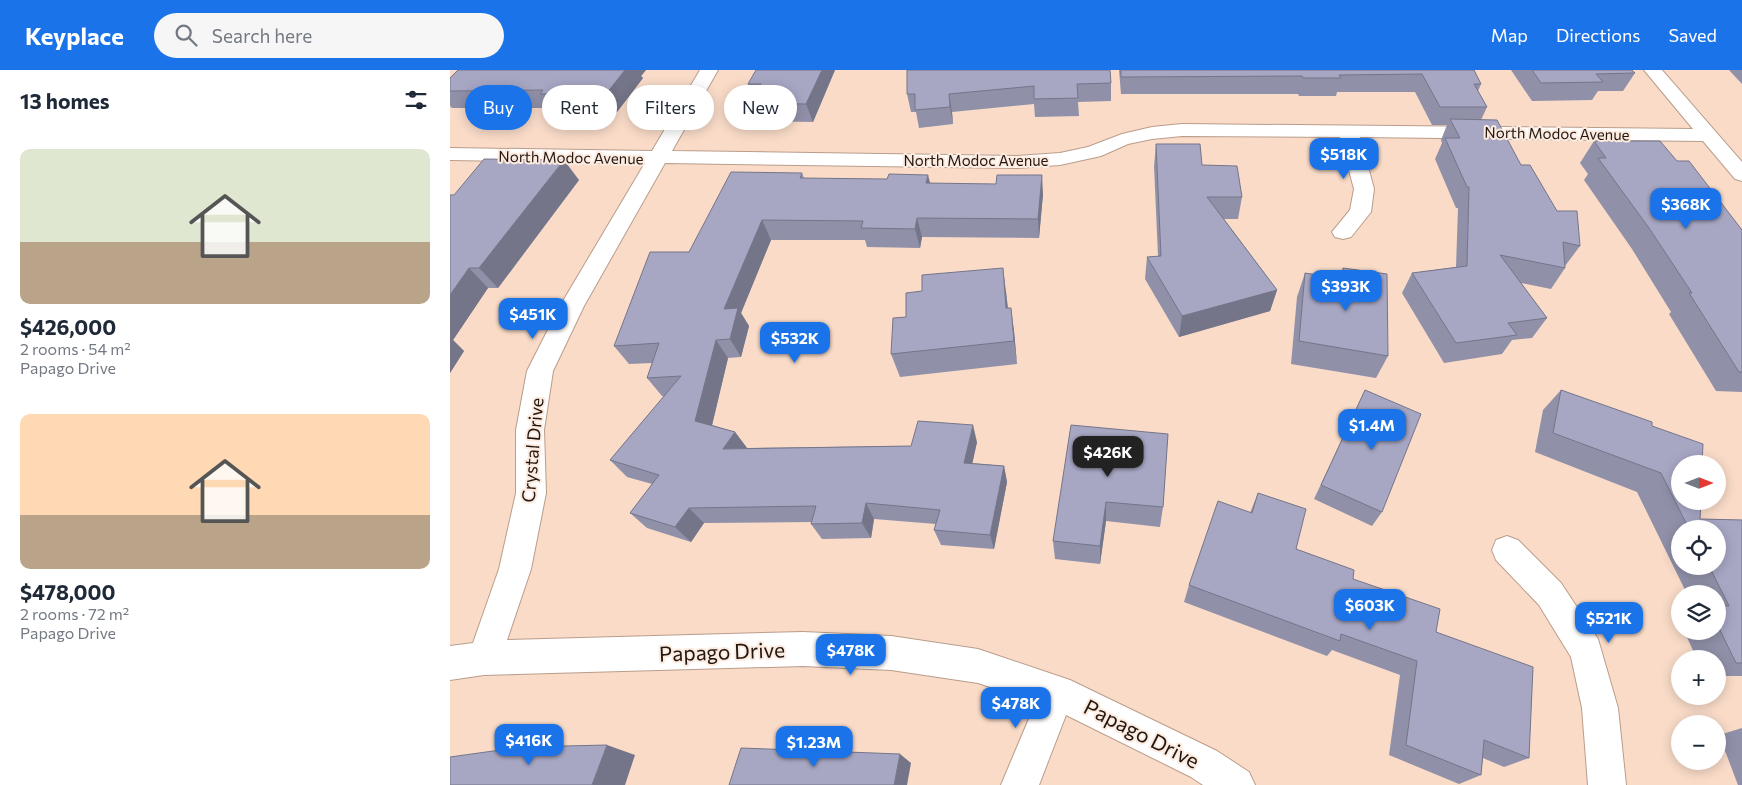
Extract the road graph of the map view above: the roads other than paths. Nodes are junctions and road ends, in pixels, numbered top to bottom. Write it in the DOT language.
graph roads {
  1 [pos="709,70"];
  2 [pos="1652,70"];
  3 [pos="1348,131"];
  4 [pos="1708,135"];
  5 [pos="450,154"];
  6 [pos="656,158"];
  7 [pos="1742,175"];
  8 [pos="1344,232"];
  9 [pos="1507,550"];
  10 [pos="484,658"];
  11 [pos="450,663"];
  12 [pos="1058,692"];
  13 [pos="1020,785"];
  14 [pos="1236,785"];
  15 [pos="1607,785"];
  1 -- 6 [label="street, Crystal Drive"];
  2 -- 4 [label="street"];
  3 -- 4 [label="street, North Modoc Avenue"];
  3 -- 6 [label="street, North Modoc Avenue"];
  3 -- 8 [label="street"];
  4 -- 7 [label="street"];
  5 -- 6 [label="street, North Modoc Avenue"];
  6 -- 10 [label="street, Crystal Drive"];
  9 -- 15 [label="street"];
  10 -- 11 [label="street, Papago Drive"];
  10 -- 12 [label="street, Papago Drive"];
  12 -- 13 [label="street"];
  12 -- 14 [label="street, Papago Drive"];
}
